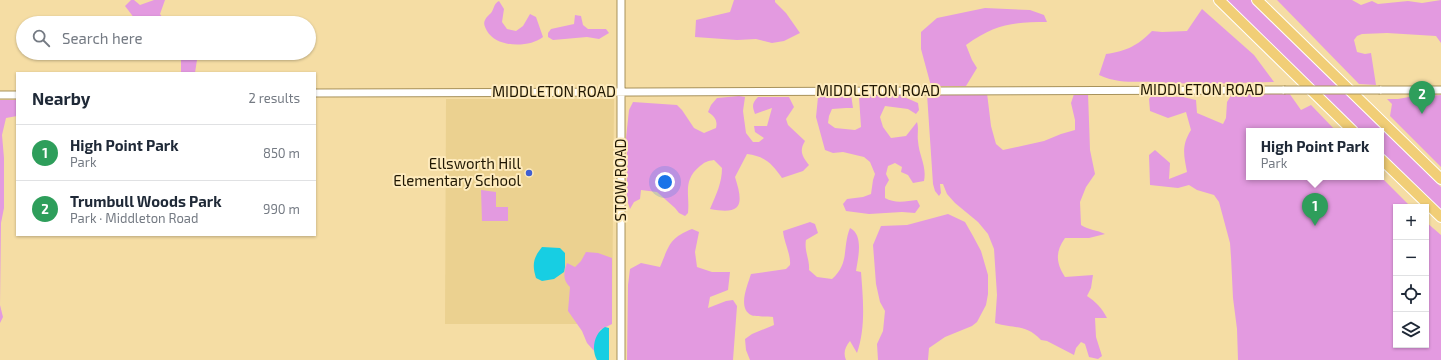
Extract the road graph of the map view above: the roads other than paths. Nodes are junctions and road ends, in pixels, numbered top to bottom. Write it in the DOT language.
graph roads {
  1 [pos="621,0"];
  2 [pos="1219,0"];
  3 [pos="1257,0"];
  4 [pos="1441,90"];
  5 [pos="621,92"];
  6 [pos="316,93"];
  7 [pos="0,95"];
  8 [pos="16,96"];
  9 [pos="1350,128"];
  10 [pos="1384,161"];
  11 [pos="1441,179"];
  12 [pos="1441,217"];
  13 [pos="621,360"];
  1 -- 5 [label="street, STOW ROAD"];
  2 -- 9 [label="highway"];
  3 -- 11 [label="highway"];
  4 -- 5 [label="street, MIDDLETON ROAD, bridge"];
  5 -- 6 [label="street, MIDDLETON ROAD"];
  5 -- 13 [label="street, STOW ROAD"];
  7 -- 8 [label="street"];
  10 -- 12 [label="highway"];
}
